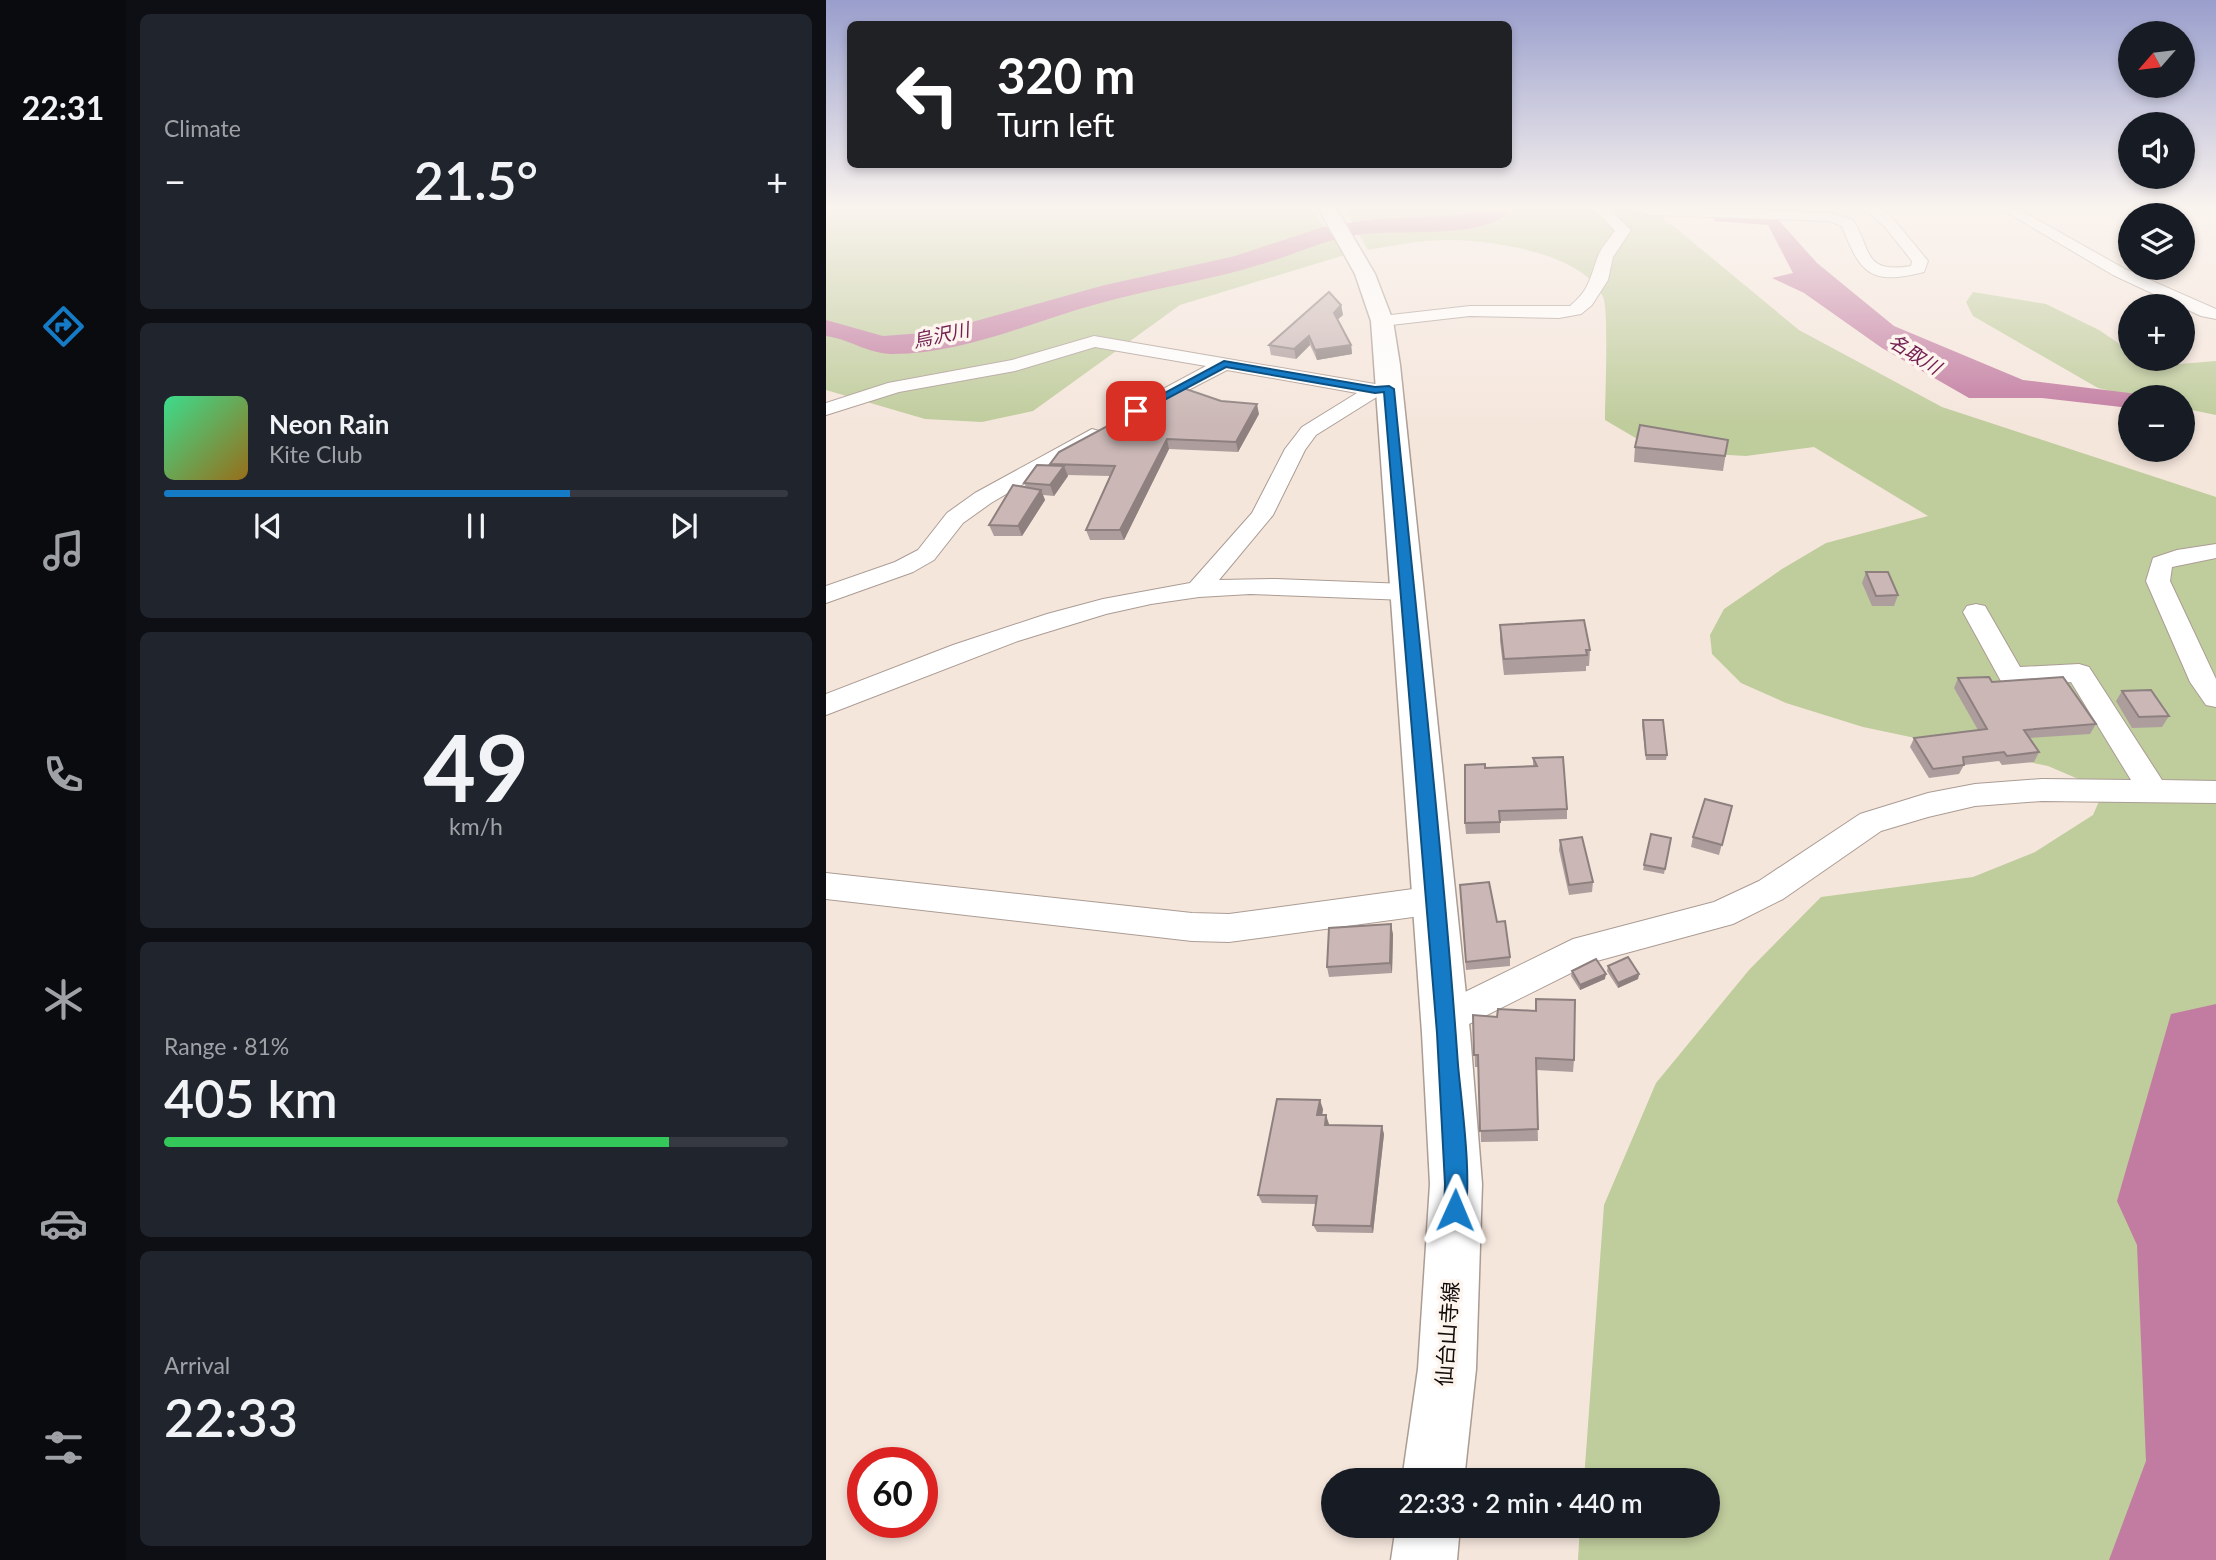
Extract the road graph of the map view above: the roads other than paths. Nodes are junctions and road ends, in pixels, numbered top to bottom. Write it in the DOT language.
graph roads {
  1 [pos="1367,279"];
  2 [pos="1600,279"];
  3 [pos="2134,279"];
  4 [pos="2216,314"];
  5 [pos="1382,321"];
  6 [pos="1224,364"];
  7 [pos="1382,389"];
  8 [pos="826,409"];
  9 [pos="2216,551"];
  10 [pos="1198,589"];
  11 [pos="1406,592"];
  12 [pos="826,595"];
  13 [pos="1976,612"];
  14 [pos="2216,698"];
  15 [pos="826,705"];
  16 [pos="2216,779"];
  17 [pos="2164,790"];
  18 [pos="2216,792"];
  19 [pos="826,886"];
  20 [pos="1435,900"];
  21 [pos="1444,1011"];
  22 [pos="1435,1468"];
  23 [pos="1427,1538"];
  24 [pos="1424,1560"];
  1 -- 5 [label="main road, 仙台山寺線"];
  2 -- 5 [label="street"];
  3 -- 4 [label="street"];
  5 -- 7 [label="main road, 仙台山寺線"];
  6 -- 7 [label="street"];
  6 -- 8 [label="street"];
  6 -- 12 [label="street"];
  7 -- 10 [label="street"];
  7 -- 11 [label="main road, 仙台山寺線"];
  9 -- 14 [label="street"];
  10 -- 11 [label="street"];
  10 -- 15 [label="street"];
  11 -- 20 [label="main road, 仙台山寺線"];
  13 -- 17 [label="street"];
  16 -- 17 [label="street"];
  17 -- 18 [label="street"];
  17 -- 21 [label="street"];
  19 -- 20 [label="street"];
  20 -- 21 [label="main road, 仙台山寺線"];
  21 -- 22 [label="main road, 仙台山寺線"];
  23 -- 24 [label="main road"];
}
